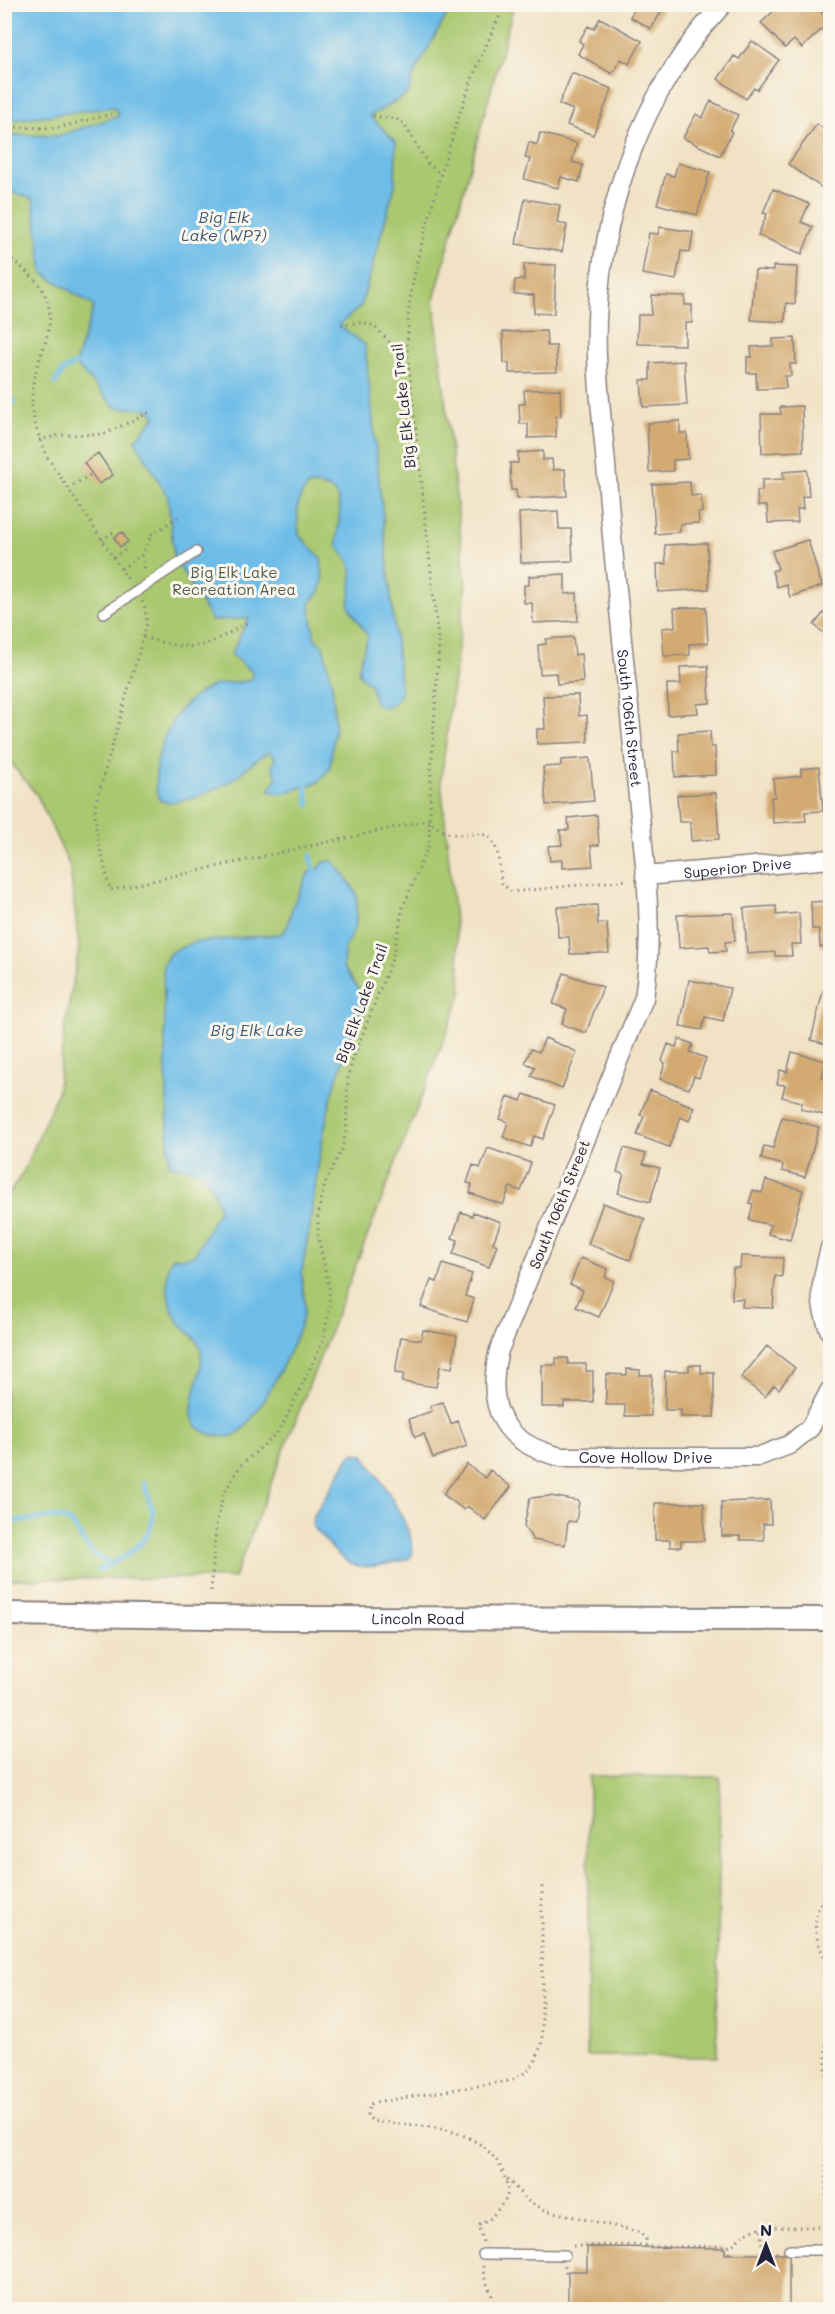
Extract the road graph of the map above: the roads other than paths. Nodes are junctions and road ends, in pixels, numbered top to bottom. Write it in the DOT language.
graph roads {
  1 [pos="723,4"];
  2 [pos="196,552"];
  3 [pos="104,613"];
  4 [pos="831,859"];
  5 [pos="645,876"];
  6 [pos="831,1248"];
  7 [pos="831,1332"];
  8 [pos="831,1390"];
  9 [pos="510,1430"];
  10 [pos="4,1614"];
  11 [pos="831,1619"];
  12 [pos="789,2250"];
  13 [pos="828,2250"];
  14 [pos="483,2254"];
  15 [pos="565,2255"];
  1 -- 5 [label="street, South 106th Street"];
  2 -- 3 [label="lane"];
  4 -- 5 [label="street, Superior Drive"];
  5 -- 9 [label="street, South 106th Street"];
  6 -- 7 [label="street"];
  8 -- 9 [label="street, Cove Hollow Drive"];
  10 -- 11 [label="street, Lincoln Road"];
  12 -- 13 [label="lane"];
  14 -- 15 [label="lane"];
}
